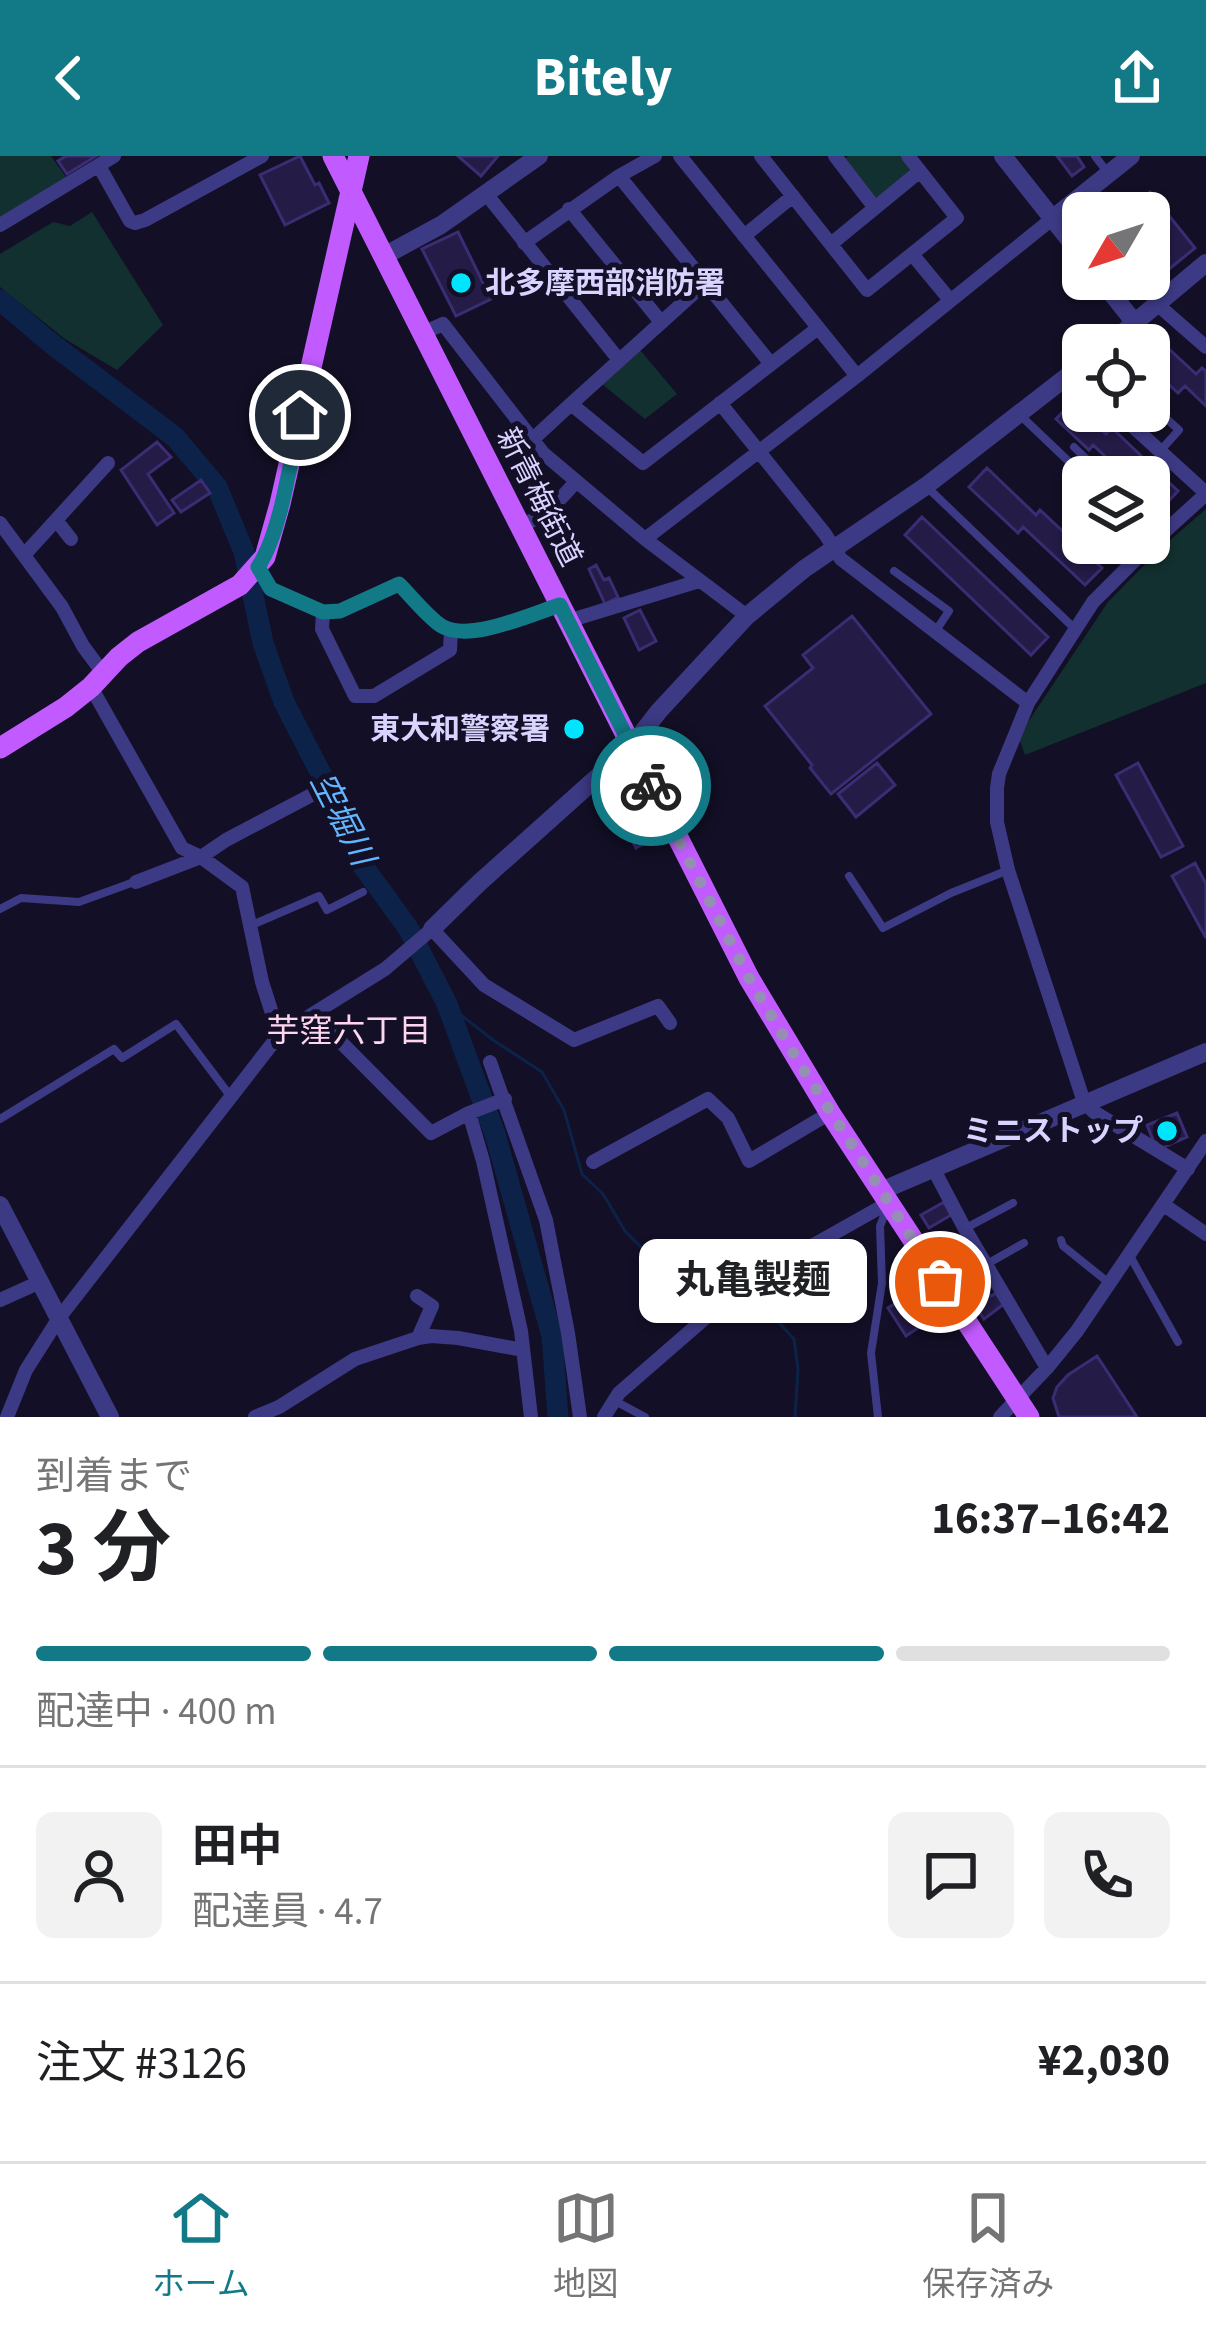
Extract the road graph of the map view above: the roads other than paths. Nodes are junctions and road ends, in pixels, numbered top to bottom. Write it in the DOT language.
graph roads {
  1 [pos="114,156"];
  2 [pos="262,156"];
  3 [pos="333,156"];
  4 [pos="358,156"];
  5 [pos="539,156"];
  6 [pos="656,156"];
  7 [pos="680,156"];
  8 [pos="761,156"];
  9 [pos="835,156"];
  10 [pos="908,156"];
  11 [pos="1004,156"];
  12 [pos="1095,156"];
  13 [pos="1132,156"];
  14 [pos="99,166"];
  15 [pos="920,172"];
  16 [pos="1109,174"];
  17 [pos="619,176"];
  18 [pos="350,188"];
  19 [pos="487,195"];
  20 [pos="793,196"];
  21 [pos="569,208"];
  22 [pos="875,208"];
  23 [pos="1052,219"];
  24 [pos="0,225"];
  25 [pos="1062,231"];
  26 [pos="744,236"];
  27 [pos="524,243"];
  28 [pos="831,244"];
  29 [pos="912,254"];
  30 [pos="384,256"];
  31 [pos="1206,263"];
  32 [pos="705,283"];
  33 [pos="950,300"];
  34 [pos="1117,300"];
  35 [pos="1158,304"];
  36 [pos="661,322"];
  37 [pos="1135,323"];
  38 [pos="818,328"];
  39 [pos="423,333"];
  40 [pos="1206,347"];
  41 [pos="620,360"];
  42 [pos="771,364"];
  43 [pos="857,376"];
  44 [pos="1062,386"];
  45 [pos="720,403"];
  46 [pos="571,404"];
  47 [pos="1019,415"];
  48 [pos="1170,422"];
  49 [pos="1139,432"];
  50 [pos="532,440"];
  51 [pos="1074,447"];
  52 [pos="1160,451"];
  53 [pos="760,452"];
  54 [pos="1062,456"];
  55 [pos="1083,456"];
  56 [pos="108,464"];
  57 [pos="575,483"];
  58 [pos="926,486"];
  59 [pos="1206,494"];
  60 [pos="56,520"];
  61 [pos="0,523"];
  62 [pos="1170,524"];
  63 [pos="520,527"];
  64 [pos="70,539"];
  65 [pos="645,539"];
  66 [pos="835,549"];
  67 [pos="25,554"];
  68 [pos="1128,564"];
  69 [pos="258,567"];
  70 [pos="894,571"];
  71 [pos="699,581"];
  72 [pos="323,612"];
  73 [pos="564,613"];
  74 [pos="746,616"];
  75 [pos="1075,629"];
  76 [pos="451,630"];
  77 [pos="935,632"];
  78 [pos="97,680"];
  79 [pos="1028,703"];
  80 [pos="632,747"];
  81 [pos="0,748"];
  82 [pos="321,790"];
  83 [pos="201,857"];
  84 [pos="1008,870"];
  85 [pos="849,876"];
  86 [pos="136,882"];
  87 [pos="363,892"];
  88 [pos="0,909"];
  89 [pos="252,925"];
  90 [pos="428,932"];
  91 [pos="313,1014"];
  92 [pos="670,1023"];
  93 [pos="279,1035"];
  94 [pos="1206,1052"];
  95 [pos="490,1062"];
  96 [pos="231,1097"];
  97 [pos="506,1099"];
  98 [pos="1084,1102"];
  99 [pos="469,1113"];
  100 [pos="830,1113"];
  101 [pos="0,1119"];
  102 [pos="1206,1141"];
  103 [pos="593,1162"];
  104 [pos="933,1168"];
  105 [pos="1188,1169"];
  106 [pos="885,1197"];
  107 [pos="1013,1203"];
  108 [pos="1164,1204"];
  109 [pos="0,1205"];
  110 [pos="965,1228"];
  111 [pos="1206,1234"];
  112 [pos="1061,1240"];
  113 [pos="1024,1243"];
  114 [pos="1129,1255"];
  115 [pos="986,1264"];
  116 [pos="40,1282"];
  117 [pos="1110,1283"];
  118 [pos="416,1296"];
  119 [pos="0,1300"];
  120 [pos="59,1318"];
  121 [pos="418,1338"];
  122 [pos="1178,1342"];
  123 [pos="524,1350"];
  124 [pos="1047,1368"];
  125 [pos="614,1401"];
  126 [pos="1024,1408"];
  127 [pos="7,1417"];
  128 [pos="110,1417"];
  129 [pos="255,1417"];
  130 [pos="531,1417"];
  131 [pos="580,1417"];
  132 [pos="604,1417"];
  133 [pos="645,1417"];
  134 [pos="878,1417"];
  135 [pos="1000,1417"];
  1 -- 14 [label="street"];
  2 -- 14 [label="street"];
  3 -- 18 [label="main road, 新青梅街道"];
  4 -- 18 [label="main road"];
  5 -- 19 [label="street"];
  6 -- 17 [label="street"];
  7 -- 26 [label="street"];
  8 -- 20 [label="street"];
  9 -- 22 [label="street"];
  10 -- 15 [label="street"];
  11 -- 23 [label="street"];
  12 -- 16 [label="lane"];
  13 -- 16 [label="street"];
  14 -- 24 [label="street"];
  15 -- 22 [label="street"];
  15 -- 29 [label="street"];
  16 -- 23 [label="street"];
  17 -- 21 [label="street"];
  17 -- 32 [label="street"];
  18 -- 30 [label="main road, 新青梅街道"];
  18 -- 69 [label="main road"];
  19 -- 27 [label="street"];
  19 -- 30 [label="street"];
  20 -- 26 [label="street"];
  20 -- 28 [label="street"];
  21 -- 27 [label="street"];
  21 -- 36 [label="street"];
  22 -- 28 [label="street"];
  23 -- 25 [label="street"];
  23 -- 33 [label="street"];
  26 -- 38 [label="street"];
  27 -- 41 [label="street"];
  28 -- 29 [label="street"];
  29 -- 33 [label="street"];
  30 -- 39 [label="main road, 新青梅街道"];
  31 -- 35 [label="street"];
  32 -- 36 [label="street"];
  32 -- 42 [label="street"];
  33 -- 43 [label="street"];
  34 -- 37 [label="street"];
  35 -- 37 [label="street"];
  35 -- 40 [label="street"];
  36 -- 41 [label="street"];
  38 -- 42 [label="street"];
  38 -- 43 [label="street"];
  39 -- 50 [label="street"];
  39 -- 63 [label="main road, 新青梅街道"];
  41 -- 46 [label="street"];
  42 -- 45 [label="street"];
  43 -- 53 [label="street"];
  44 -- 47 [label="street"];
  45 -- 46 [label="street"];
  45 -- 53 [label="street"];
  46 -- 50 [label="street"];
  47 -- 54 [label="lane"];
  47 -- 58 [label="street"];
  48 -- 52 [label="lane"];
  49 -- 52 [label="street"];
  50 -- 57 [label="street"];
  51 -- 55 [label="lane"];
  52 -- 59 [label="street"];
  53 -- 65 [label="street"];
  53 -- 66 [label="street"];
  56 -- 60 [label="street"];
  57 -- 63 [label="street"];
  57 -- 65 [label="street"];
  58 -- 66 [label="street"];
  58 -- 75 [label="lane"];
  59 -- 62 [label="street"];
  60 -- 64 [label="street"];
  60 -- 67 [label="street"];
  61 -- 67 [label="street"];
  63 -- 73 [label="main road, 新青梅街道"];
  65 -- 71 [label="street"];
  66 -- 74 [label="street"];
  66 -- 77 [label="street"];
  67 -- 78 [label="street"];
  68 -- 75 [label="street"];
  69 -- 72 [label="street"];
  69 -- 78 [label="main road"];
  70 -- 77 [label="lane"];
  71 -- 73 [label="street"];
  71 -- 74 [label="street"];
  72 -- 76 [label="street"];
  72 -- 76 [label="street"];
  73 -- 76 [label="street"];
  73 -- 80 [label="main road, 新青梅街道"];
  74 -- 80 [label="street"];
  75 -- 79 [label="street"];
  77 -- 79 [label="street"];
  78 -- 81 [label="main road"];
  78 -- 83 [label="street"];
  79 -- 84 [label="street"];
  80 -- 90 [label="street"];
  80 -- 100 [label="main road, 新青梅街道"];
  82 -- 83 [label="street"];
  83 -- 86 [label="street"];
  83 -- 89 [label="street"];
  84 -- 85 [label="lane"];
  84 -- 98 [label="street"];
  86 -- 88 [label="lane"];
  87 -- 89 [label="lane"];
  89 -- 93 [label="street"];
  90 -- 91 [label="street"];
  90 -- 92 [label="street"];
  91 -- 93 [label="street"];
  91 -- 99 [label="street"];
  93 -- 96 [label="street"];
  94 -- 98 [label="street"];
  95 -- 97 [label="street"];
  96 -- 101 [label="lane"];
  96 -- 120 [label="street"];
  97 -- 99 [label="street"];
  97 -- 131 [label="street"];
  98 -- 104 [label="street"];
  98 -- 105 [label="street"];
  99 -- 123 [label="street"];
  100 -- 103 [label="street"];
  100 -- 106 [label="main road, 新青梅街道"];
  102 -- 105 [label="street"];
  104 -- 106 [label="street"];
  104 -- 110 [label="street"];
  105 -- 108 [label="street"];
  106 -- 125 [label="street"];
  106 -- 126 [label="main road, 新青梅街道"];
  106 -- 134 [label="lane"];
  107 -- 110 [label="lane"];
  108 -- 111 [label="street"];
  108 -- 114 [label="street"];
  109 -- 116 [label="street"];
  110 -- 115 [label="street"];
  112 -- 117 [label="lane"];
  113 -- 115 [label="lane"];
  114 -- 117 [label="street"];
  114 -- 122 [label="lane"];
  115 -- 124 [label="street"];
  116 -- 119 [label="street"];
  116 -- 120 [label="street"];
  117 -- 124 [label="street"];
  118 -- 121 [label="street"];
  120 -- 127 [label="street"];
  120 -- 128 [label="street"];
  121 -- 123 [label="street"];
  121 -- 129 [label="street"];
  123 -- 130 [label="street"];
  124 -- 126 [label="street"];
  125 -- 132 [label="street"];
  125 -- 133 [label="lane"];
  126 -- 135 [label="street"];
}
